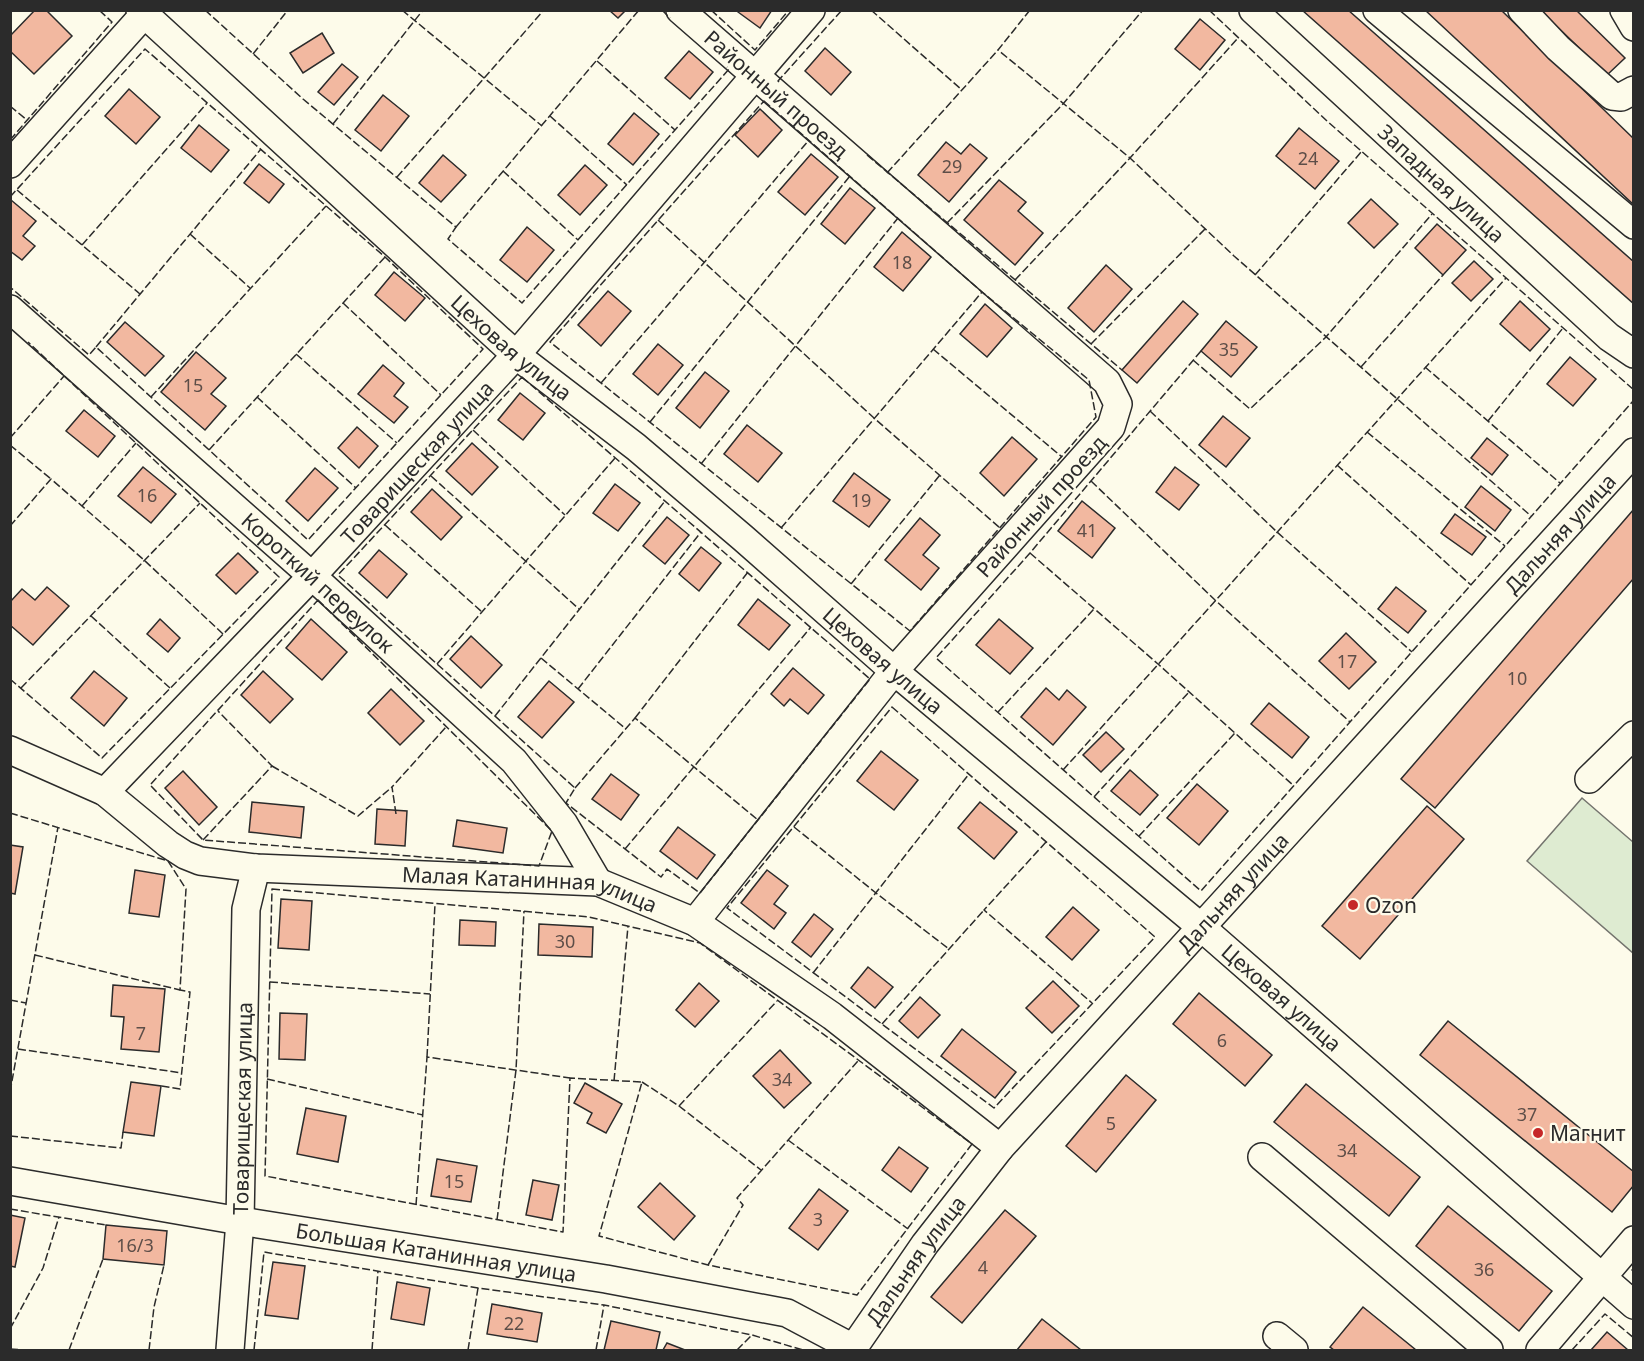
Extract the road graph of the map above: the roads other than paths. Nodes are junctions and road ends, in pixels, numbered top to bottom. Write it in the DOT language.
graph roads {
  1 [pos="680,10"];
  2 [pos="810,10"];
  3 [pos="1253,10"];
  4 [pos="1377,10"];
  5 [pos="1522,10"];
  6 [pos="1624,10"];
  7 [pos="144,12"];
  8 [pos="1634,27"];
  9 [pos="755,75"];
  10 [pos="1634,90"];
  11 [pos="10,164"];
  12 [pos="1634,225"];
  13 [pos="10,309"];
  14 [pos="1634,354"];
  15 [pos="516,355"];
  16 [pos="1634,452"];
  17 [pos="312,576"];
  18 [pos="894,672"];
  19 [pos="1630,745"];
  20 [pos="10,750"];
  21 [pos="1589,779"];
  22 [pos="105,792"];
  23 [pos="256,868"];
  24 [pos="598,882"];
  25 [pos="695,922"];
  26 [pos="1201,927"];
  27 [pos="1000,1148"];
  28 [pos="1262,1157"];
  29 [pos="10,1181"];
  30 [pos="240,1221"];
  31 [pos="1634,1240"];
  32 [pos="1601,1277"];
  33 [pos="1634,1305"];
  34 [pos="852,1349"];
  35 [pos="230,1350"];
  36 [pos="1489,1350"];
  37 [pos="1540,1350"];
  1 -- 9 [label="street, Районный проезд"];
  2 -- 9 [label="street, Товарищеская улица"];
  3 -- 14 [label="street, Западная улица"];
  4 -- 12 [label="street"];
  5 -- 10 [label="street"];
  6 -- 8 [label="street"];
  7 -- 11 [label="street"];
  7 -- 15 [label="street, Цеховая улица"];
  9 -- 15 [label="street, Товарищеская улица"];
  9 -- 18 [label="street, Районный проезд"];
  13 -- 17 [label="street, Короткий переулок"];
  15 -- 17 [label="street, Товарищеская улица"];
  15 -- 18 [label="street, Цеховая улица"];
  16 -- 26 [label="street, Дальняя улица"];
  17 -- 22 [label="street, Товарищеская улица"];
  17 -- 24 [label="street, Короткий переулок"];
  18 -- 25 [label="street, Районный проезд"];
  18 -- 26 [label="street, Цеховая улица"];
  19 -- 21 [label="street"];
  20 -- 22 [label="street, Малая Катанинная улица"];
  22 -- 23 [label="street, Малая Катанинная улица"];
  23 -- 24 [label="street, Малая Катанинная улица"];
  23 -- 30 [label="street, Товарищеская улица"];
  24 -- 25 [label="street, Малая Катанинная улица"];
  25 -- 27 [label="street, Малая Катанинная улица"];
  26 -- 27 [label="street, Дальняя улица"];
  26 -- 32 [label="street, Цеховая улица"];
  27 -- 34 [label="street, Дальняя улица"];
  28 -- 36 [label="street"];
  29 -- 30 [label="street, Большая Катанинная улица"];
  30 -- 34 [label="street, Большая Катанинная улица"];
  30 -- 35 [label="street, Товарищеская улица"];
  31 -- 32 [label="street"];
  32 -- 33 [label="street, Цеховая улица"];
  32 -- 37 [label="street"];
}
